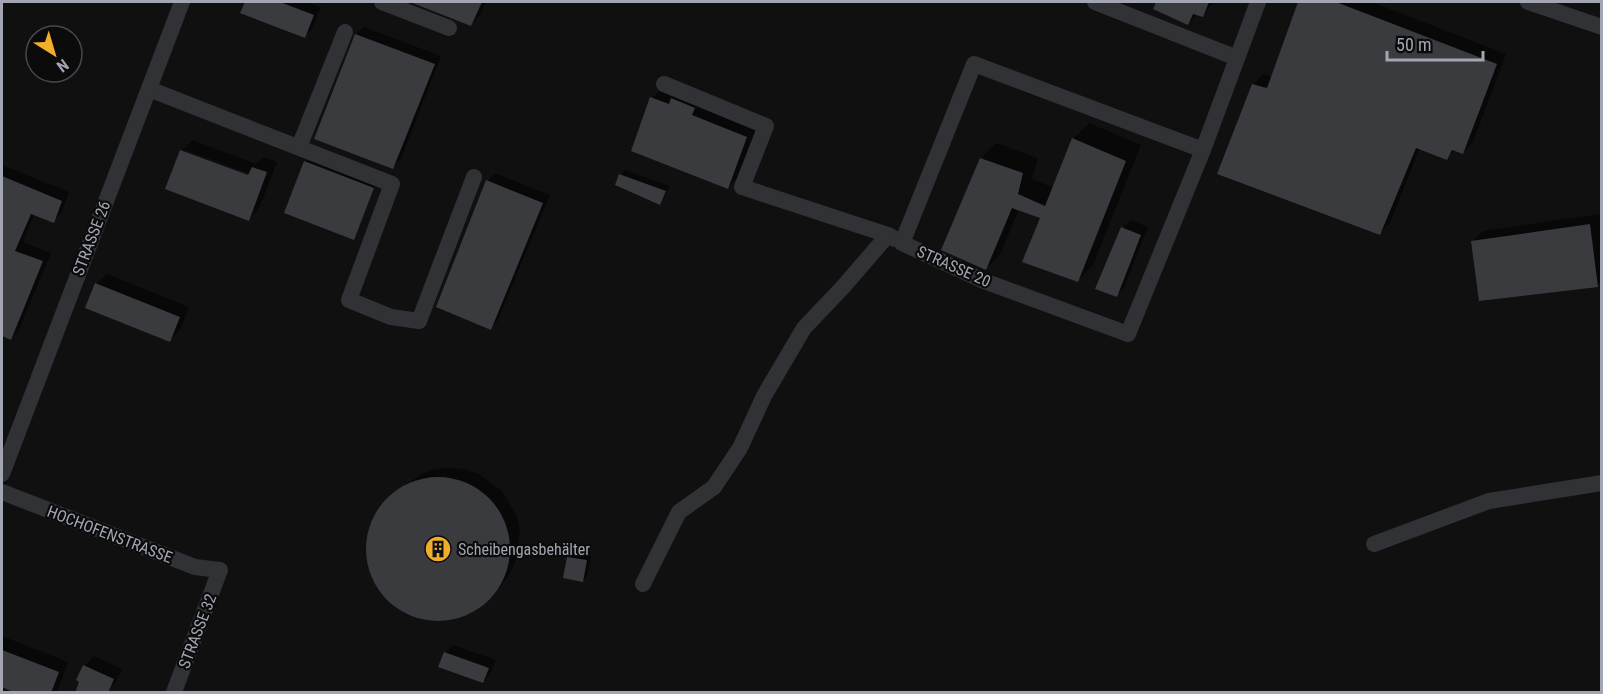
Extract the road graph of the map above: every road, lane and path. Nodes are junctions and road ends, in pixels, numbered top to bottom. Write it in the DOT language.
graph roads {
  1 [pos="182,2"];
  2 [pos="382,2"];
  3 [pos="1095,2"];
  4 [pos="1258,2"];
  5 [pos="1528,2"];
  6 [pos="1602,27"];
  7 [pos="449,28"];
  8 [pos="345,32"];
  9 [pos="1237,58"];
  10 [pos="664,84"];
  11 [pos="149,89"];
  12 [pos="299,147"];
  13 [pos="1203,150"];
  14 [pos="474,177"];
  15 [pos="895,239"];
  16 [pos="2,474"];
  17 [pos="1602,483"];
  18 [pos="2,492"];
  19 [pos="1374,544"];
  20 [pos="220,570"];
  21 [pos="642,584"];
  22 [pos="174,693"];
  1 -- 11 [label="street, STRASSE 26"];
  2 -- 7 [label="street"];
  3 -- 9 [label="street"];
  4 -- 9 [label="street, STRASSE 20"];
  5 -- 6 [label="street"];
  8 -- 12 [label="street"];
  9 -- 13 [label="street, STRASSE 20"];
  10 -- 15 [label="street"];
  11 -- 12 [label="street"];
  11 -- 16 [label="street, STRASSE 26"];
  12 -- 14 [label="street"];
  13 -- 15 [label="street, STRASSE 20"];
  13 -- 15 [label="street, STRASSE 20"];
  15 -- 21 [label="street"];
  17 -- 19 [label="street"];
  18 -- 20 [label="street, HOCHOFENSTRASSE"];
  20 -- 22 [label="street, STRASSE 32"];
}
